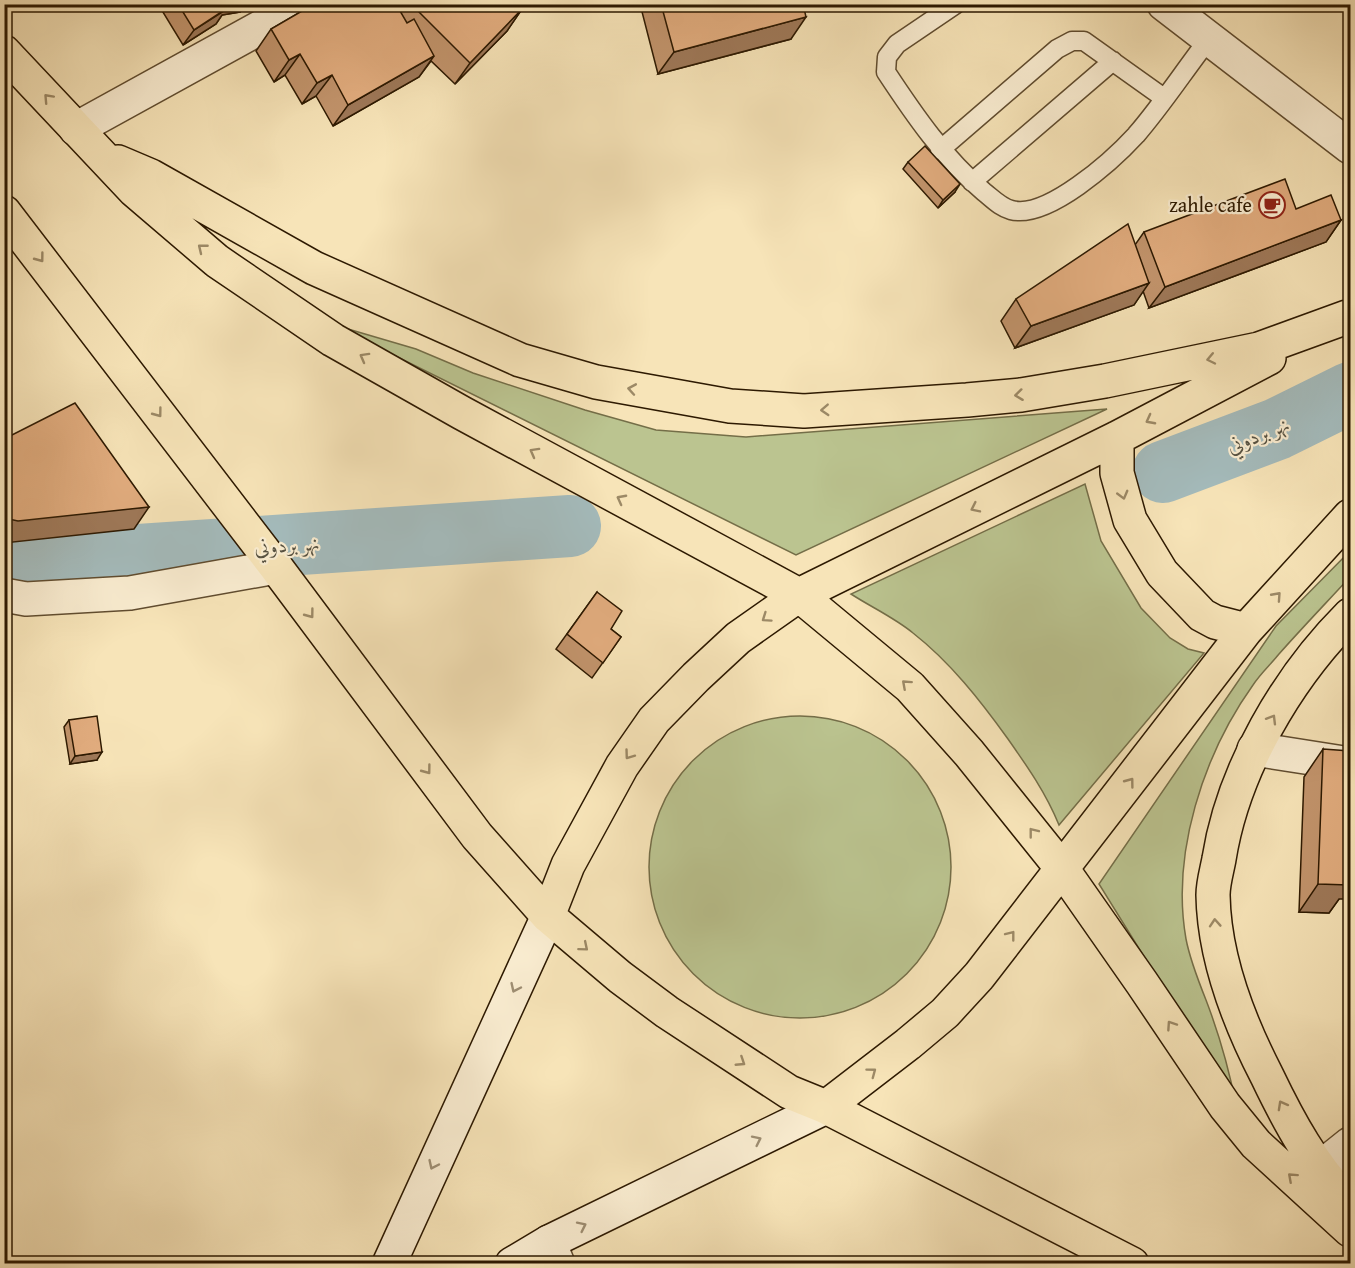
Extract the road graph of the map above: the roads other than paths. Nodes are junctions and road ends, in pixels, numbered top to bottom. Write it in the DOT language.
graph roads {
  1 [pos="303,4"];
  2 [pos="956,4"];
  3 [pos="1164,4"];
  4 [pos="1208,40"];
  5 [pos="4,52"];
  6 [pos="1113,61"];
  7 [pos="1164,98"];
  8 [pos="76,129"];
  9 [pos="1350,147"];
  10 [pos="940,150"];
  11 [pos="101,156"];
  12 [pos="972,182"];
  13 [pos="4,212"];
  14 [pos="1349,316"];
  15 [pos="1116,438"];
  16 [pos="1350,516"];
  17 [pos="276,567"];
  18 [pos="799,595"];
  19 [pos="4,596"];
  20 [pos="1350,615"];
  21 [pos="1246,630"];
  22 [pos="1254,749"];
  23 [pos="1350,764"];
  24 [pos="1063,870"];
  25 [pos="548,916"];
  26 [pos="826,1107"];
  27 [pos="1350,1144"];
  28 [pos="1320,1168"];
  29 [pos="1350,1204"];
  30 [pos="1350,1230"];
  31 [pos="554,1253"];
  32 [pos="389,1263"];
  33 [pos="512,1263"];
  34 [pos="1132,1263"];
  1 -- 8 [label="street"];
  2 -- 10 [label="lane"];
  3 -- 4 [label="street"];
  4 -- 7 [label="lane"];
  4 -- 9 [label="street"];
  8 -- 5 [label="highway, one-way"];
  6 -- 7 [label="lane"];
  6 -- 10 [label="lane"];
  6 -- 12 [label="lane"];
  7 -- 12 [label="lane"];
  8 -- 11 [label="highway"];
  10 -- 12 [label="lane"];
  14 -- 11 [label="highway, one-way"];
  18 -- 11 [label="highway, one-way"];
  13 -- 17 [label="highway, one-way"];
  14 -- 15 [label="highway, one-way"];
  15 -- 18 [label="highway, one-way"];
  15 -- 21 [label="highway, one-way"];
  21 -- 16 [label="highway, one-way"];
  17 -- 19 [label="street"];
  17 -- 25 [label="highway, one-way"];
  24 -- 18 [label="highway, one-way"];
  18 -- 25 [label="highway, one-way"];
  22 -- 20 [label="highway, one-way"];
  24 -- 21 [label="highway, one-way"];
  22 -- 23 [label="street"];
  28 -- 22 [label="highway, one-way"];
  26 -- 24 [label="highway, one-way"];
  30 -- 24 [label="highway, one-way"];
  25 -- 26 [label="highway, one-way"];
  25 -- 32 [label="street, one-way"];
  31 -- 26 [label="street, one-way"];
  26 -- 34 [label="highway"];
  27 -- 28 [label="street"];
  28 -- 29 [label="highway"];
  31 -- 33 [label="street"];
}
